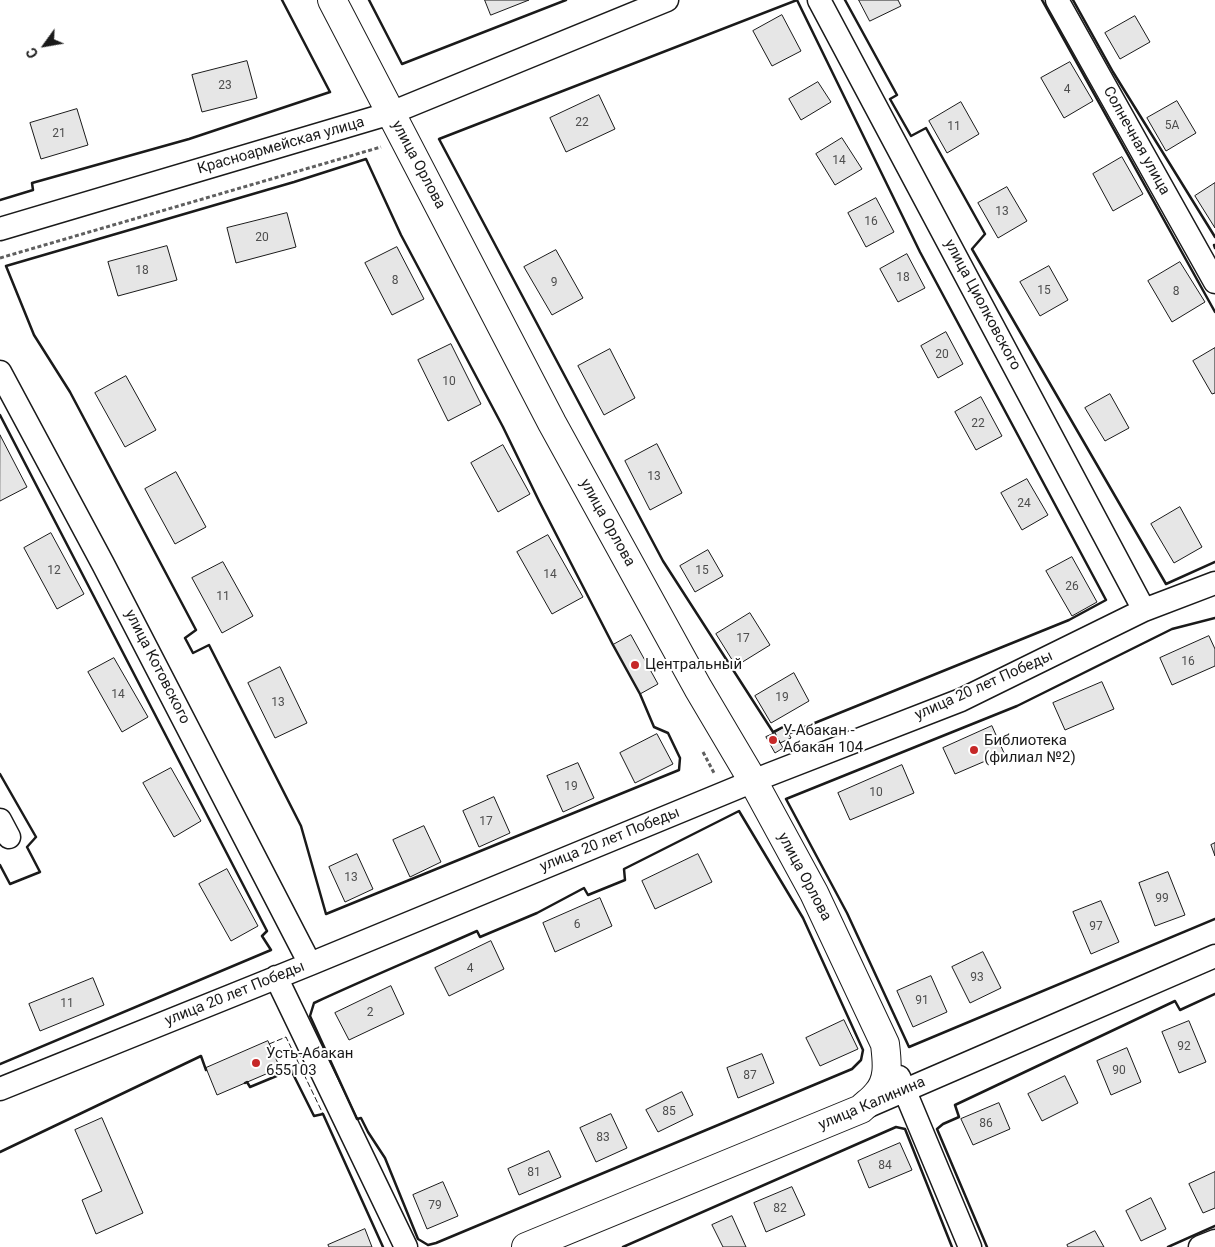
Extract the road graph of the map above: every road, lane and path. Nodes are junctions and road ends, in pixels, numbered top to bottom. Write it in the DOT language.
graph roads {
  1 [pos="332,0"];
  2 [pos="667,0"];
  3 [pos="819,0"];
  4 [pos="1057,0"];
  5 [pos="391,113"];
  6 [pos="381,147"];
  7 [pos="0,229"];
  8 [pos="0,258"];
  9 [pos="1215,282"];
  10 [pos="0,372"];
  11 [pos="1215,583"];
  12 [pos="1144,610"];
  13 [pos="753,782"];
  14 [pos="1215,956"];
  15 [pos="310,964"];
  16 [pos="276,977"];
  17 [pos="885,1044"];
  18 [pos="0,1089"];
  19 [pos="905,1090"];
  20 [pos="861,1109"];
  21 [pos="1215,1241"];
  22 [pos="406,1247"];
  23 [pos="526,1247"];
  24 [pos="970,1247"];
  25 [pos="1200,1247"];
  1 -- 5 [label="main road, улица Орлова"];
  2 -- 5 [label="street, Красноармейская улица"];
  3 -- 12 [label="street, улица Циолковского"];
  4 -- 9 [label="street, Солнечная улица"];
  5 -- 7 [label="street, Красноармейская улица"];
  5 -- 13 [label="main road, улица Орлова"];
  6 -- 8 [label="path"];
  10 -- 15 [label="street, улица Котовского"];
  11 -- 12 [label="street, улица 20 лет Победы"];
  12 -- 13 [label="street, улица 20 лет Победы"];
  13 -- 15 [label="street, улица 20 лет Победы"];
  13 -- 17 [label="main road, улица Орлова"];
  14 -- 19 [label="street, улица Калинина"];
  15 -- 16 [label="street, улица 20 лет Победы"];
  16 -- 18 [label="street, улица 20 лет Победы"];
  16 -- 22 [label="street"];
  17 -- 19 [label="street"];
  17 -- 20 [label="main road"];
  19 -- 20 [label="street, улица Калинина"];
  19 -- 24 [label="street"];
  20 -- 23 [label="main road, улица Калинина"];
  21 -- 25 [label="street"];
}
